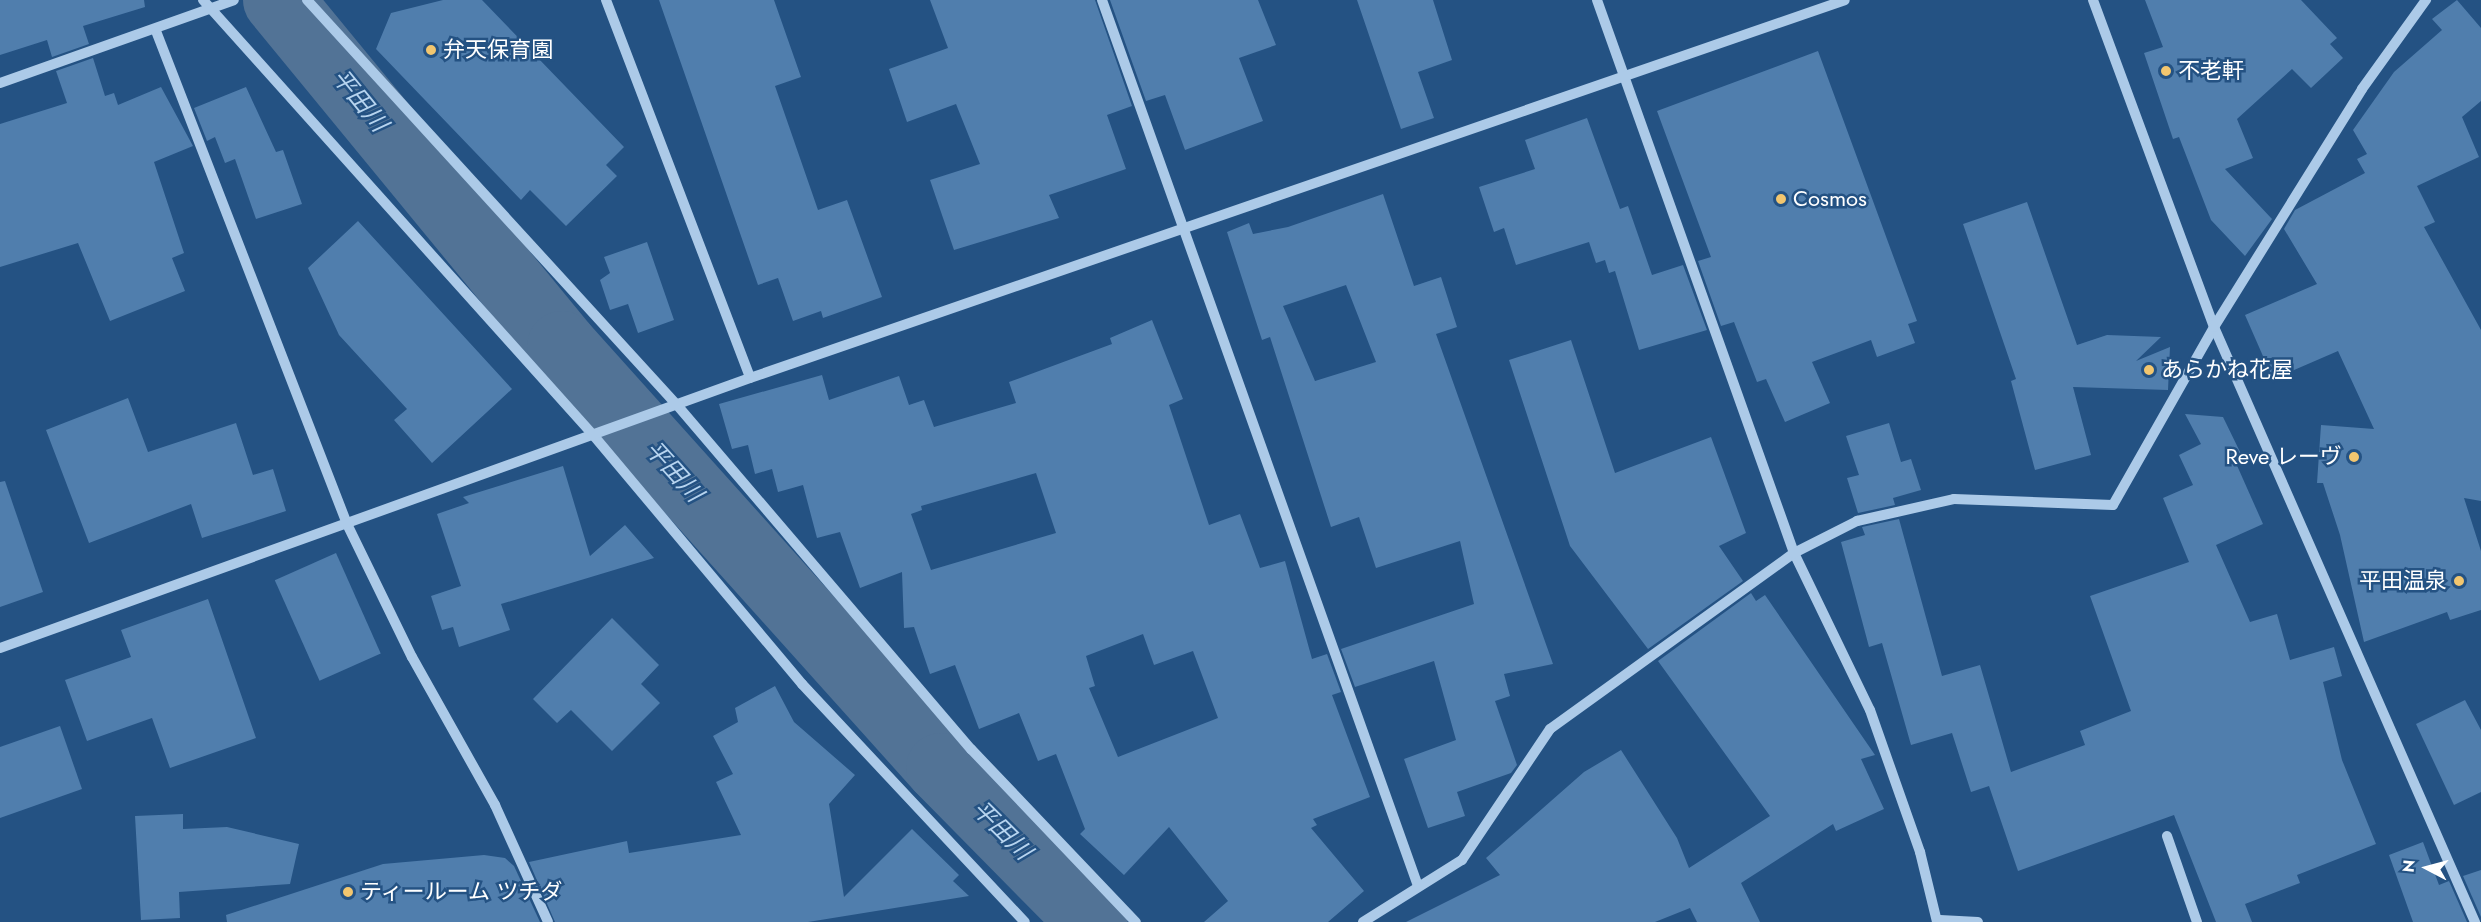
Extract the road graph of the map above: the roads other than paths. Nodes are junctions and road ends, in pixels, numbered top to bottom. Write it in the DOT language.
graph roads {
  1 [pos="234,0"];
  2 [pos="307,0"];
  3 [pos="606,0"];
  4 [pos="1102,0"];
  5 [pos="1597,0"];
  6 [pos="1845,0"];
  7 [pos="2093,0"];
  8 [pos="2422,1"];
  9 [pos="207,4"];
  10 [pos="156,31"];
  11 [pos="1625,77"];
  12 [pos="0,83"];
  13 [pos="1184,228"];
  14 [pos="2214,327"];
  15 [pos="750,378"];
  16 [pos="677,405"];
  17 [pos="594,436"];
  18 [pos="347,524"];
  19 [pos="1794,553"];
  20 [pos="0,648"];
  21 [pos="2167,836"];
  22 [pos="1418,886"];
  23 [pos="1939,921"];
  24 [pos="548,922"];
  25 [pos="1025,922"];
  26 [pos="1136,922"];
  27 [pos="1363,922"];
  28 [pos="1978,922"];
  29 [pos="2197,922"];
  30 [pos="2475,922"];
  1 -- 9 [label="street"];
  2 -- 16 [label="street"];
  3 -- 15 [label="street"];
  4 -- 13 [label="street"];
  5 -- 11 [label="street"];
  6 -- 11 [label="street"];
  7 -- 14 [label="street"];
  8 -- 14 [label="street"];
  9 -- 10 [label="street"];
  9 -- 17 [label="street"];
  10 -- 12 [label="street"];
  10 -- 18 [label="street"];
  11 -- 13 [label="street"];
  11 -- 19 [label="street"];
  13 -- 15 [label="street"];
  13 -- 22 [label="street"];
  14 -- 19 [label="street"];
  14 -- 30 [label="street"];
  15 -- 16 [label="street"];
  16 -- 17 [label="street"];
  16 -- 26 [label="street"];
  17 -- 18 [label="street"];
  17 -- 25 [label="street"];
  18 -- 20 [label="street"];
  18 -- 24 [label="street"];
  19 -- 22 [label="street"];
  19 -- 23 [label="street"];
  21 -- 29 [label="street"];
  22 -- 27 [label="street"];
  23 -- 28 [label="street"];
}
